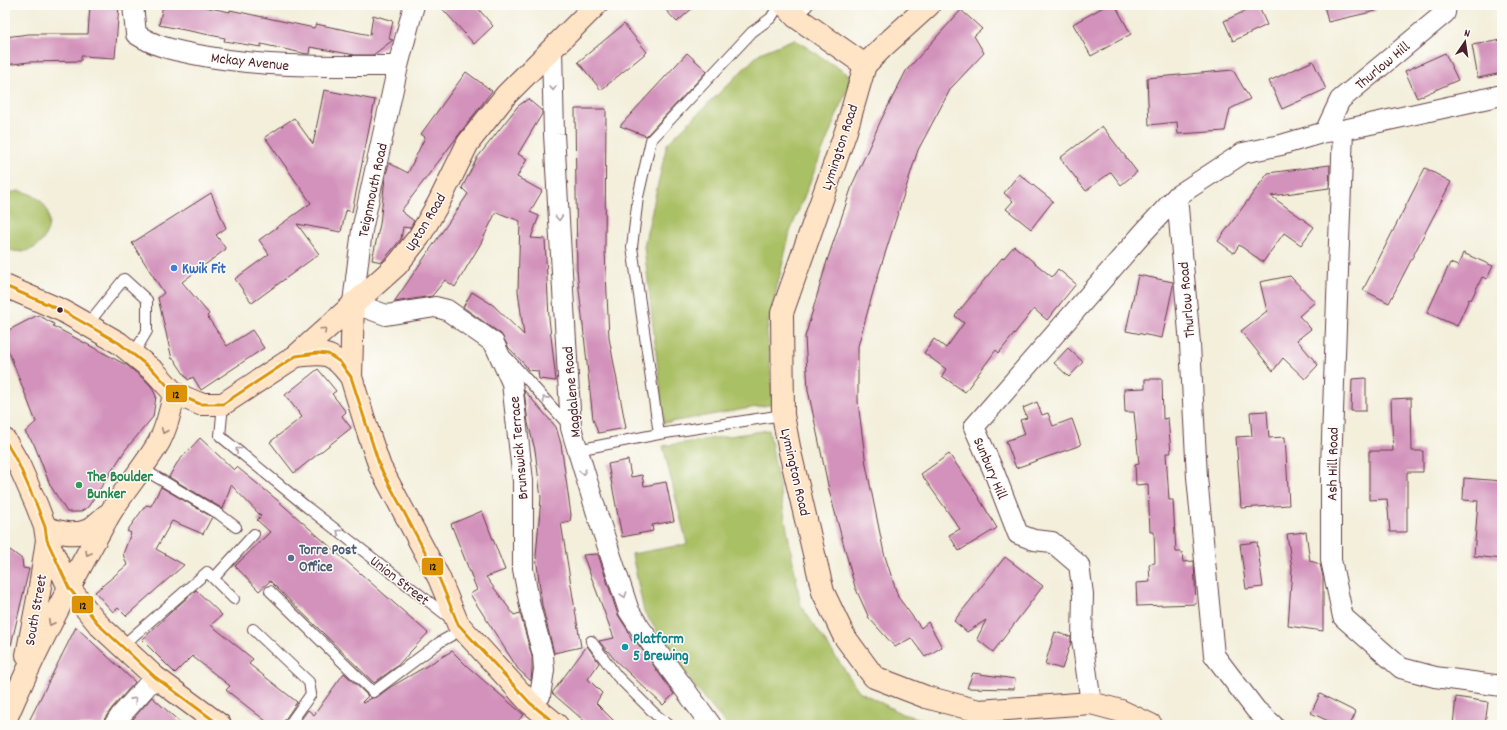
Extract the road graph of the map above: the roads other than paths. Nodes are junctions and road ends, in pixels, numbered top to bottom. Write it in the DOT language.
graph roads {
  1 [pos="133,5"];
  2 [pos="414,5"];
  3 [pos="596,5"];
  4 [pos="929,5"];
  5 [pos="1446,5"];
  6 [pos="792,8"];
  7 [pos="552,49"];
  8 [pos="865,65"];
  9 [pos="398,66"];
  10 [pos="1502,95"];
  11 [pos="1334,131"];
  12 [pos="1177,196"];
  13 [pos="5,286"];
  14 [pos="30,296"];
  15 [pos="5,298"];
  16 [pos="353,303"];
  17 [pos="87,325"];
  18 [pos="494,344"];
  19 [pos="134,355"];
  20 [pos="296,356"];
  21 [pos="351,377"];
  22 [pos="174,393"];
  23 [pos="223,404"];
  24 [pos="784,415"];
  25 [pos="571,428"];
  26 [pos="659,434"];
  27 [pos="5,440"];
  28 [pos="577,450"];
  29 [pos="141,468"];
  30 [pos="111,512"];
  31 [pos="236,527"];
  32 [pos="46,534"];
  33 [pos="254,534"];
  34 [pos="214,578"];
  35 [pos="69,588"];
  36 [pos="270,591"];
  37 [pos="234,599"];
  38 [pos="460,627"];
  39 [pos="252,629"];
  40 [pos="591,641"];
  41 [pos="122,646"];
  42 [pos="155,677"];
  43 [pos="23,680"];
  44 [pos="1502,686"];
  45 [pos="1091,703"];
  46 [pos="542,717"];
  47 [pos="5,721"];
  48 [pos="114,725"];
  49 [pos="220,725"];
  50 [pos="289,725"];
  51 [pos="669,725"];
  52 [pos="711,725"];
  53 [pos="1151,725"];
  54 [pos="1274,725"];
  1 -- 9 [label="street, Mckay Avenue"];
  2 -- 9 [label="street, Teignmouth Road"];
  3 -- 7 [label="street, Upton Road"];
  4 -- 8 [label="street, Lymington Road"];
  5 -- 11 [label="street, Thurlow Hill"];
  6 -- 8 [label="street"];
  6 -- 26 [label="lane"];
  7 -- 16 [label="street, Upton Road"];
  7 -- 25 [label="street, Magdalene Road, one-way"];
  8 -- 24 [label="street, Lymington Road"];
  9 -- 16 [label="street, Teignmouth Road"];
  10 -- 11 [label="street"];
  11 -- 12 [label="street"];
  11 -- 44 [label="street, Ash Hill Road"];
  12 -- 45 [label="street, Sunbury Hill"];
  12 -- 54 [label="street, Thurlow Road"];
  13 -- 14 [label="street"];
  14 -- 15 [label="street"];
  14 -- 17 [label="street"];
  16 -- 18 [label="street, Brunswick Terrace"];
  20 -- 16 [label="street, Upton Road, one-way"];
  16 -- 21 [label="street, Teignmouth Road"];
  17 -- 19 [label="street"];
  17 -- 19 [label="lane"];
  25 -- 18 [label="lane, one-way"];
  18 -- 46 [label="street, Brunswick Terrace"];
  19 -- 22 [label="street"];
  20 -- 21 [label="street, Teignmouth Road"];
  20 -- 23 [label="street, Upton Road"];
  21 -- 38 [label="street, Teignmouth Road"];
  22 -- 23 [label="street"];
  22 -- 29 [label="street, one-way"];
  38 -- 23 [label="lane, Union Street, one-way"];
  24 -- 26 [label="lane"];
  24 -- 45 [label="street, Lymington Road"];
  25 -- 28 [label="street, Magdalene Road"];
  26 -- 28 [label="lane"];
  27 -- 32 [label="street, South Street"];
  28 -- 52 [label="street, Magdalene Road, one-way"];
  29 -- 30 [label="street"];
  29 -- 31 [label="lane"];
  30 -- 32 [label="street"];
  30 -- 35 [label="street, one-way"];
  32 -- 35 [label="street, South Street"];
  32 -- 43 [label="street, South Street"];
  33 -- 34 [label="lane"];
  34 -- 37 [label="lane"];
  34 -- 41 [label="lane"];
  35 -- 41 [label="street"];
  35 -- 43 [label="street, South Street, one-way"];
  36 -- 38 [label="lane"];
  38 -- 46 [label="street, Union Street"];
  39 -- 50 [label="lane"];
  40 -- 51 [label="lane"];
  41 -- 42 [label="street"];
  48 -- 42 [label="street, one-way"];
  42 -- 49 [label="street"];
  43 -- 47 [label="street, South Street"];
  45 -- 53 [label="street, Lymington Road"];
}
